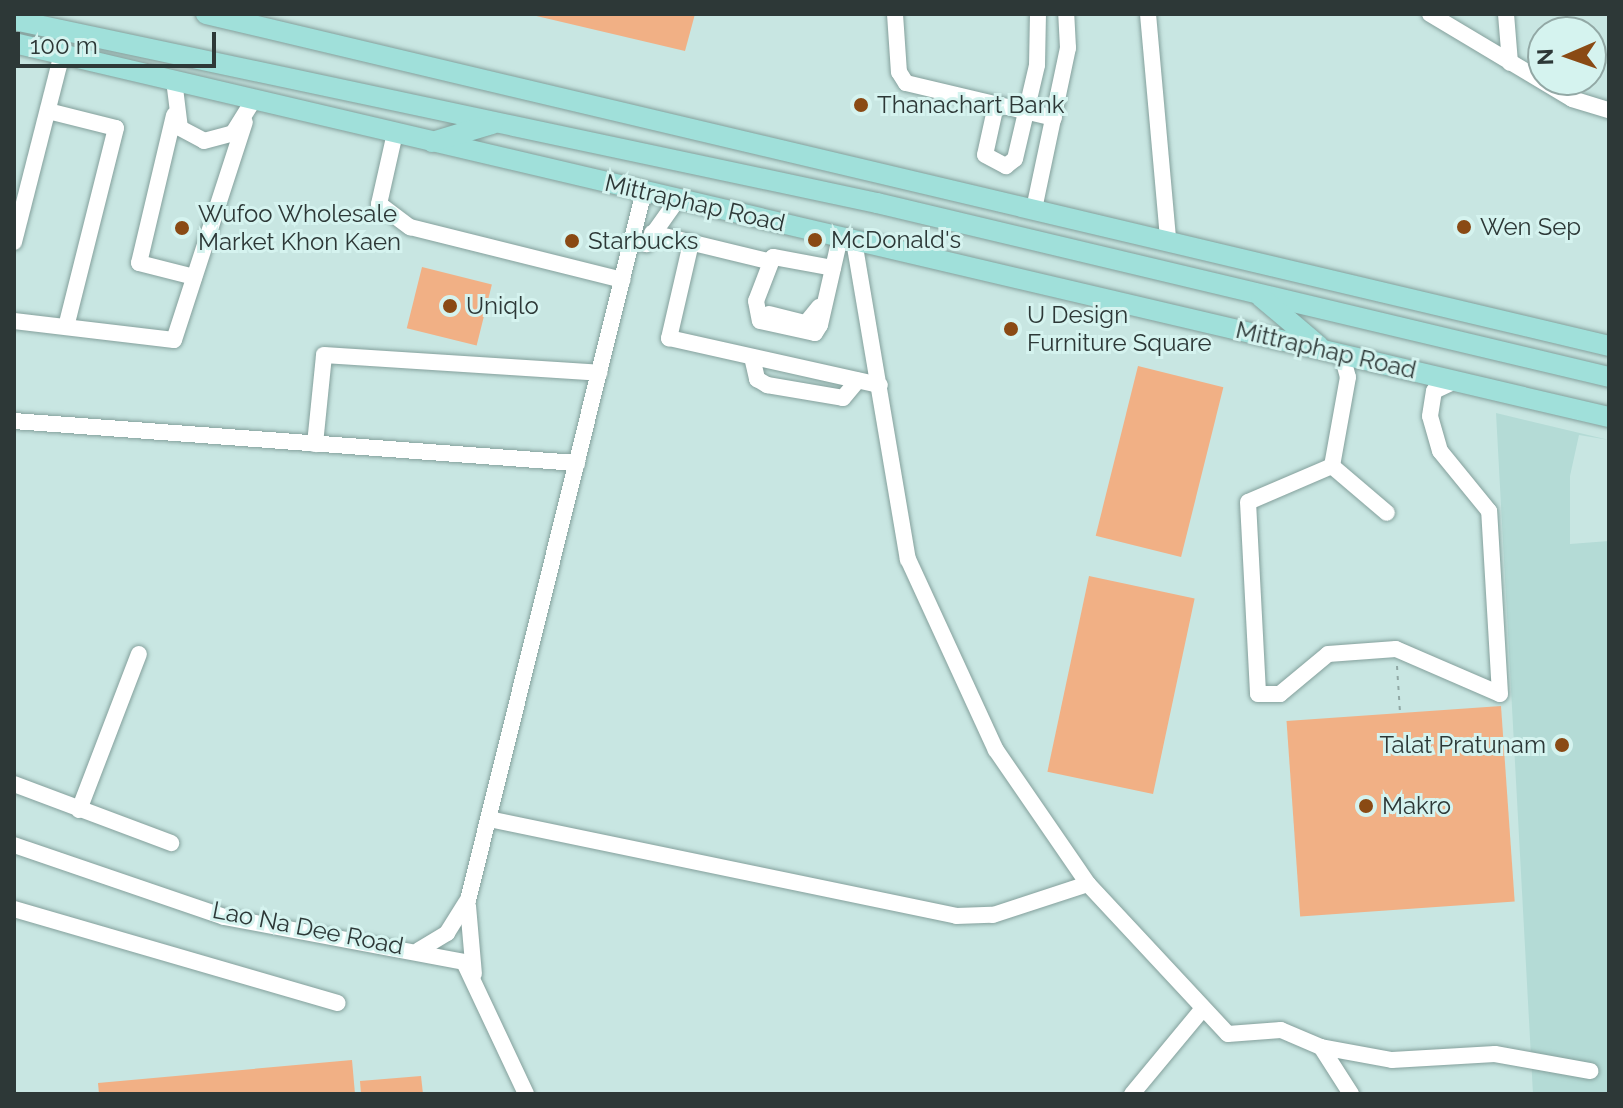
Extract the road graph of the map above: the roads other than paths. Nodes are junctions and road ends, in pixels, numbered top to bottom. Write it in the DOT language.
graph roads {
  1 [pos="206,14"];
  2 [pos="895,14"];
  3 [pos="1038,14"];
  4 [pos="1066,14"];
  5 [pos="1148,14"];
  6 [pos="1430,14"];
  7 [pos="1506,14"];
  8 [pos="14,20"];
  9 [pos="14,43"];
  10 [pos="155,52"];
  11 [pos="62,54"];
  12 [pos="1510,63"];
  13 [pos="174,80"];
  14 [pos="254,99"];
  15 [pos="275,104"];
  16 [pos="996,105"];
  17 [pos="1609,110"];
  18 [pos="48,111"];
  19 [pos="1026,111"];
  20 [pos="174,115"];
  21 [pos="1054,118"];
  22 [pos="245,122"];
  23 [pos="512,123"];
  24 [pos="395,133"];
  25 [pos="432,142"];
  26 [pos="644,191"];
  27 [pos="678,199"];
  28 [pos="1034,209"];
  29 [pos="652,233"];
  30 [pos="1168,238"];
  31 [pos="847,239"];
  32 [pos="632,240"];
  33 [pos="14,242"];
  34 [pos="691,243"];
  35 [pos="768,261"];
  36 [pos="833,268"];
  37 [pos="194,277"];
  38 [pos="622,280"];
  39 [pos="1258,294"];
  40 [pos="14,321"];
  41 [pos="66,327"];
  42 [pos="1609,346"];
  43 [pos="1334,353"];
  44 [pos="752,357"];
  45 [pos="599,373"];
  46 [pos="1609,377"];
  47 [pos="858,380"];
  48 [pos="1457,380"];
  49 [pos="880,385"];
  50 [pos="1609,417"];
  51 [pos="14,421"];
  52 [pos="315,444"];
  53 [pos="577,463"];
  54 [pos="1332,466"];
  55 [pos="1387,513"];
  56 [pos="139,654"];
  57 [pos="14,784"];
  58 [pos="79,810"];
  59 [pos="489,819"];
  60 [pos="171,843"];
  61 [pos="14,845"];
  62 [pos="1088,884"];
  63 [pos="468,900"];
  64 [pos="14,909"];
  65 [pos="419,950"];
  66 [pos="474,974"];
  67 [pos="338,1003"];
  68 [pos="1201,1011"];
  69 [pos="1321,1047"];
  70 [pos="1590,1071"];
  71 [pos="526,1094"];
  72 [pos="1132,1094"];
  73 [pos="1351,1094"];
  1 -- 28 [label="main road"];
  2 -- 16 [label="street"];
  3 -- 19 [label="street"];
  4 -- 21 [label="street"];
  5 -- 30 [label="street"];
  6 -- 12 [label="street"];
  7 -- 12 [label="street"];
  8 -- 10 [label="main road, Mittraphap Road"];
  9 -- 11 [label="main road, Mittraphap Road"];
  10 -- 15 [label="main road"];
  10 -- 23 [label="main road, Mittraphap Road"];
  11 -- 13 [label="main road, Mittraphap Road"];
  11 -- 18 [label="street"];
  12 -- 17 [label="street"];
  13 -- 14 [label="main road, Mittraphap Road"];
  13 -- 20 [label="street"];
  14 -- 15 [label="main road, Mittraphap Road"];
  14 -- 22 [label="street"];
  15 -- 24 [label="main road, Mittraphap Road"];
  16 -- 19 [label="street"];
  16 -- 19 [label="street"];
  18 -- 33 [label="street"];
  18 -- 41 [label="street"];
  19 -- 21 [label="street"];
  20 -- 22 [label="street"];
  20 -- 37 [label="street"];
  21 -- 28 [label="street"];
  22 -- 37 [label="street"];
  23 -- 25 [label="main road"];
  23 -- 39 [label="main road, Mittraphap Road"];
  24 -- 25 [label="main road, Mittraphap Road"];
  24 -- 38 [label="street"];
  25 -- 26 [label="main road, Mittraphap Road"];
  26 -- 27 [label="main road, Mittraphap Road"];
  26 -- 32 [label="street"];
  27 -- 29 [label="street"];
  27 -- 31 [label="main road, Mittraphap Road"];
  28 -- 30 [label="main road"];
  29 -- 32 [label="street"];
  29 -- 34 [label="street"];
  30 -- 42 [label="main road"];
  31 -- 36 [label="street"];
  31 -- 43 [label="main road, Mittraphap Road"];
  31 -- 49 [label="street"];
  32 -- 38 [label="street"];
  34 -- 35 [label="street"];
  34 -- 44 [label="street"];
  35 -- 36 [label="street"];
  35 -- 36 [label="street"];
  37 -- 41 [label="street"];
  38 -- 45 [label="street"];
  39 -- 43 [label="main road"];
  39 -- 46 [label="main road, Mittraphap Road"];
  40 -- 41 [label="street"];
  43 -- 48 [label="main road, Mittraphap Road"];
  43 -- 54 [label="street"];
  44 -- 47 [label="street"];
  44 -- 47 [label="street"];
  45 -- 52 [label="street"];
  45 -- 53 [label="street"];
  47 -- 49 [label="street"];
  48 -- 50 [label="main road, Mittraphap Road"];
  48 -- 54 [label="street"];
  49 -- 62 [label="street"];
  51 -- 52 [label="street"];
  52 -- 53 [label="street"];
  53 -- 59 [label="street"];
  54 -- 55 [label="street"];
  56 -- 58 [label="street"];
  57 -- 58 [label="street"];
  58 -- 60 [label="street"];
  59 -- 62 [label="street"];
  59 -- 63 [label="street"];
  61 -- 65 [label="street, Lao Na Dee Road"];
  62 -- 68 [label="street"];
  63 -- 65 [label="street"];
  63 -- 66 [label="street"];
  64 -- 67 [label="street"];
  65 -- 66 [label="street, Lao Na Dee Road"];
  66 -- 71 [label="street"];
  68 -- 69 [label="street"];
  68 -- 72 [label="street"];
  69 -- 70 [label="street"];
  69 -- 73 [label="street"];
}
